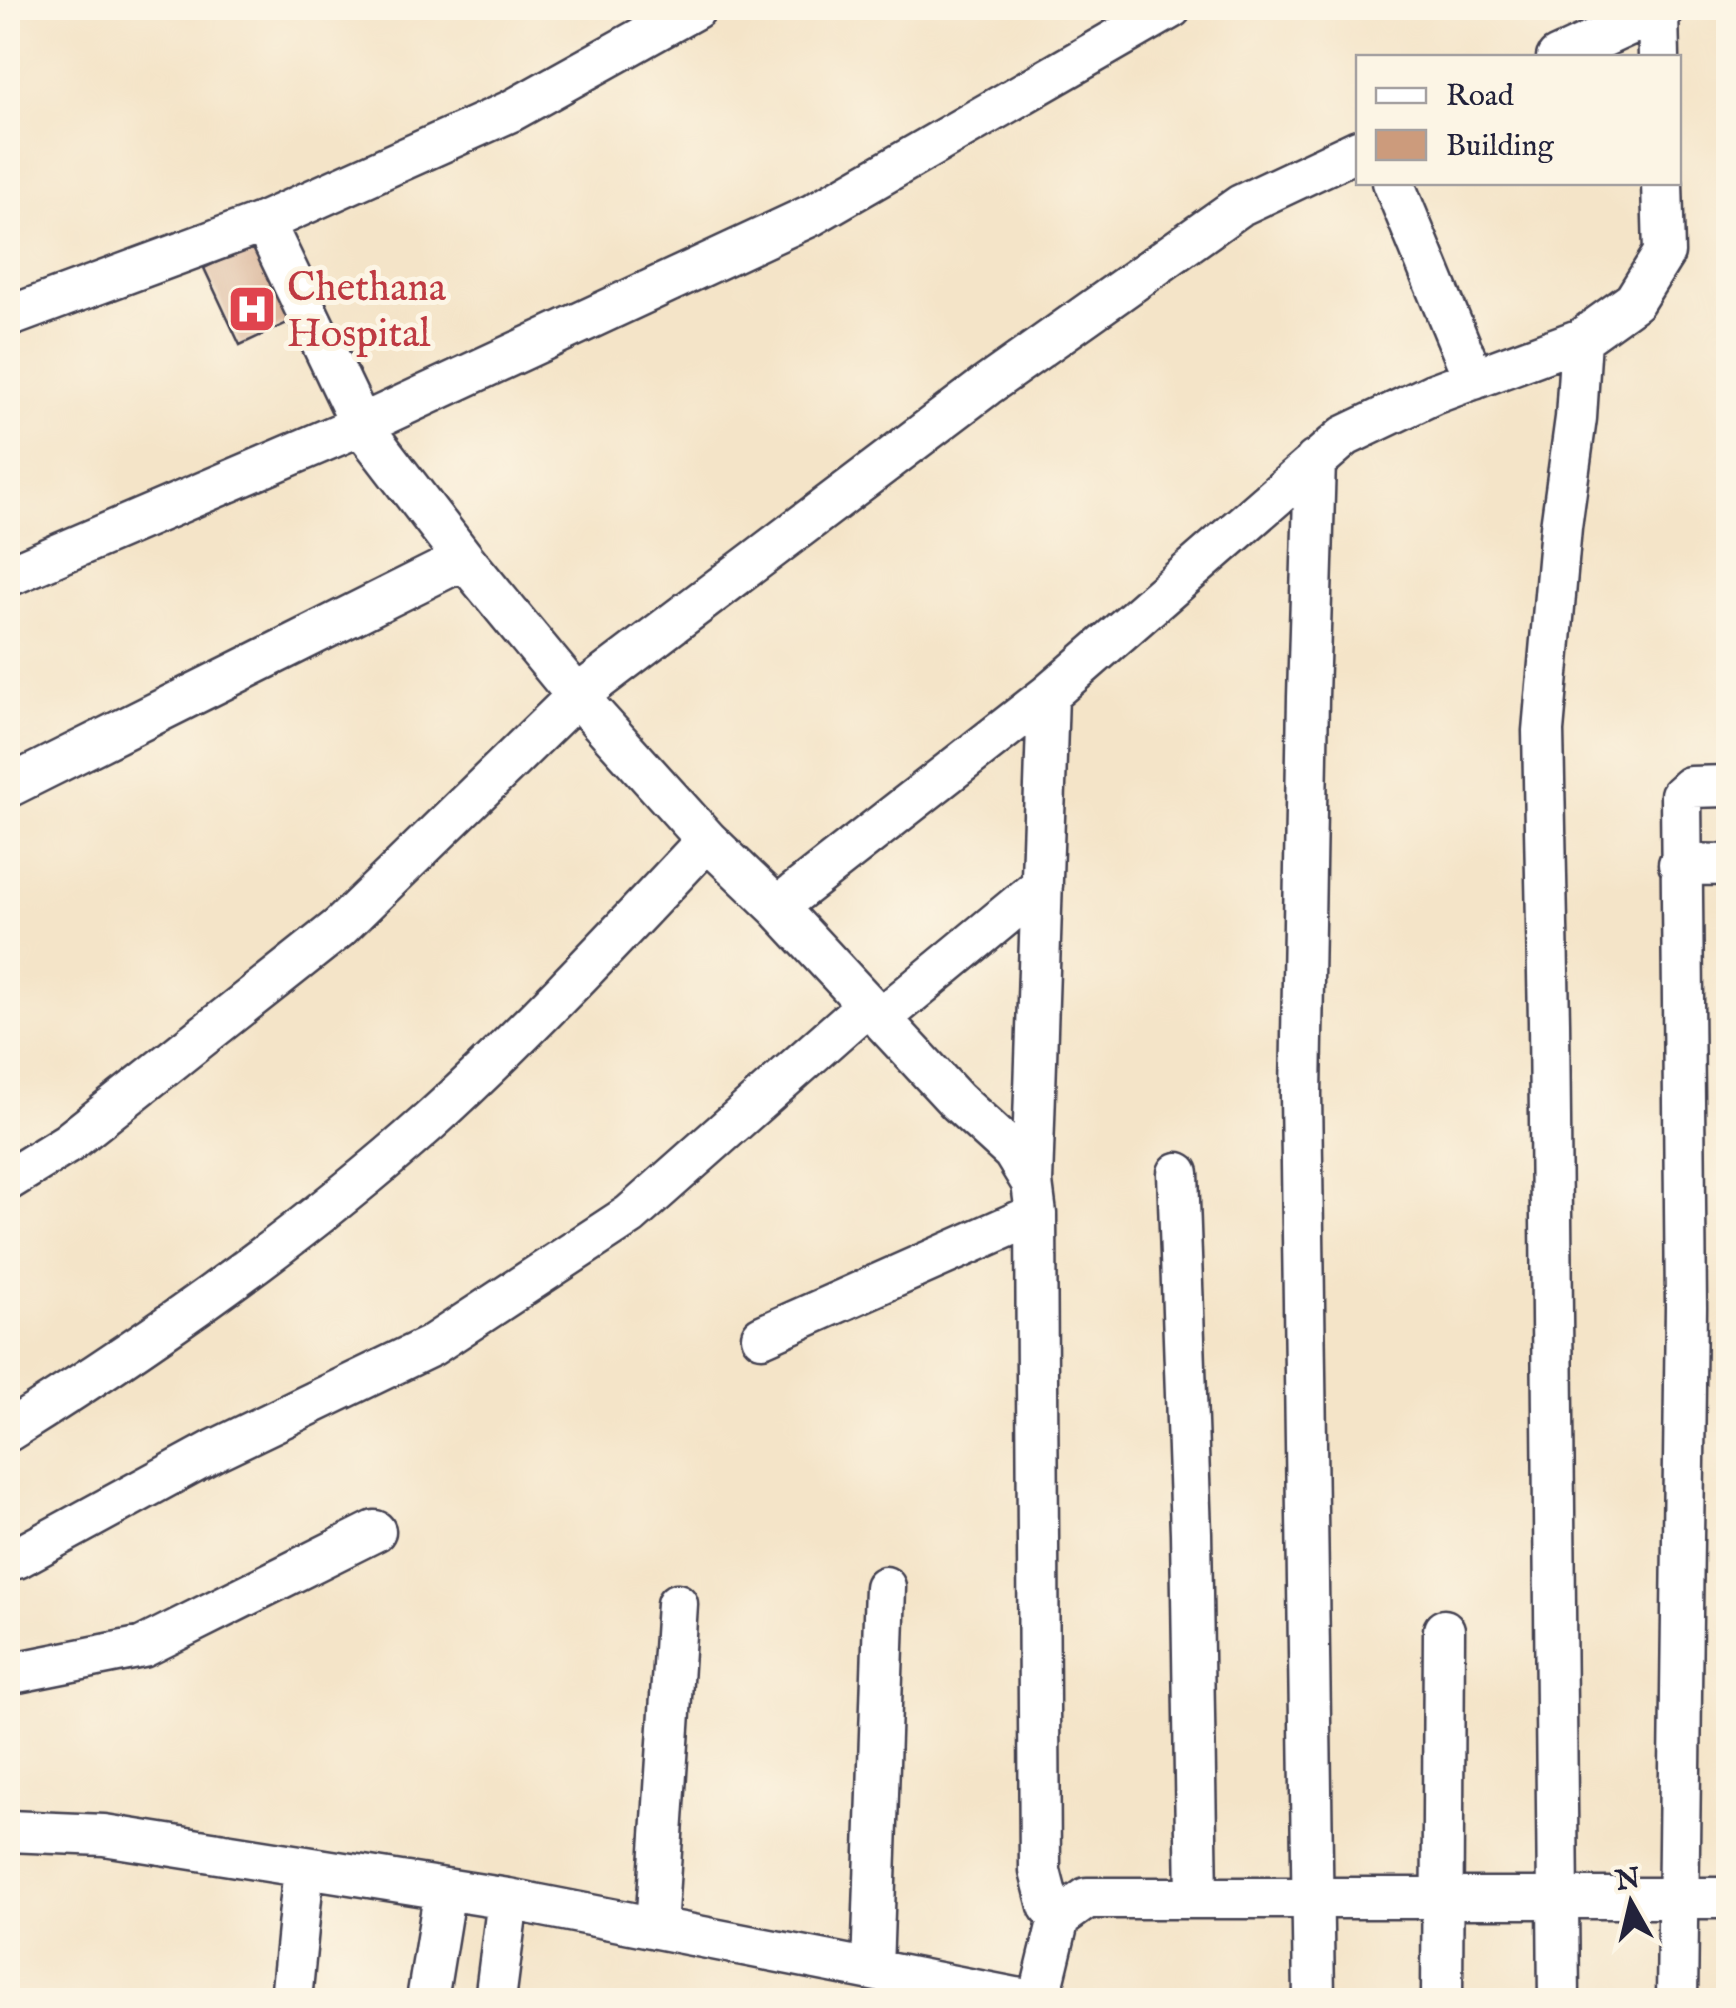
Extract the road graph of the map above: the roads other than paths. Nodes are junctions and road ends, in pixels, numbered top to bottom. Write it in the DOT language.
graph roads {
  1 [pos="696,8"];
  2 [pos="1171,8"];
  3 [pos="1661,9"];
  4 [pos="1563,55"];
  5 [pos="1659,55"];
  6 [pos="1356,151"];
  7 [pos="1394,185"];
  8 [pos="1662,185"];
  9 [pos="264,222"];
  10 [pos="8,317"];
  11 [pos="1581,338"];
  12 [pos="1474,379"];
  13 [pos="361,425"];
  14 [pos="1315,461"];
  15 [pos="464,560"];
  16 [pos="8,576"];
  17 [pos="577,696"];
  18 [pos="1048,696"];
  19 [pos="1728,786"];
  20 [pos="8,787"];
  21 [pos="707,840"];
  22 [pos="1679,864"];
  23 [pos="1728,865"];
  24 [pos="1042,885"];
  25 [pos="776,907"];
  26 [pos="874,1012"];
  27 [pos="1178,1173"];
  28 [pos="8,1180"];
  29 [pos="1034,1199"];
  30 [pos="762,1336"];
  31 [pos="8,1431"];
  32 [pos="375,1530"];
  33 [pos="17,1558"];
  34 [pos="886,1587"];
  35 [pos="676,1604"];
  36 [pos="1444,1630"];
  37 [pos="8,1674"];
  38 [pos="8,1831"];
  39 [pos="304,1867"];
  40 [pos="446,1888"];
  41 [pos="1197,1897"];
  42 [pos="1313,1898"];
  43 [pos="1443,1898"];
  44 [pos="1560,1898"];
  45 [pos="1677,1898"];
  46 [pos="1728,1898"];
  47 [pos="508,1899"];
  48 [pos="1059,1918"];
  49 [pos="656,1928"];
  50 [pos="872,1970"];
  51 [pos="291,2000"];
  52 [pos="427,2000"];
  53 [pos="495,2000"];
  54 [pos="1026,2000"];
  55 [pos="1039,2000"];
  56 [pos="1314,2000"];
  57 [pos="1442,2000"];
  58 [pos="1559,2000"];
  59 [pos="1677,2000"];
  1 -- 9 [label="street"];
  2 -- 13 [label="street"];
  3 -- 4 [label="street"];
  3 -- 5 [label="street"];
  6 -- 17 [label="street"];
  7 -- 12 [label="street"];
  8 -- 11 [label="street"];
  9 -- 10 [label="street"];
  9 -- 13 [label="street"];
  11 -- 12 [label="street"];
  11 -- 44 [label="street"];
  12 -- 14 [label="street"];
  13 -- 15 [label="street"];
  13 -- 16 [label="street"];
  14 -- 18 [label="street"];
  14 -- 42 [label="street"];
  15 -- 17 [label="street"];
  15 -- 20 [label="street"];
  17 -- 21 [label="street"];
  17 -- 28 [label="street"];
  18 -- 24 [label="street"];
  18 -- 25 [label="street"];
  19 -- 22 [label="street"];
  21 -- 25 [label="street"];
  21 -- 31 [label="street"];
  22 -- 23 [label="street"];
  22 -- 45 [label="street"];
  24 -- 26 [label="street"];
  24 -- 29 [label="street"];
  25 -- 26 [label="street"];
  26 -- 29 [label="street"];
  26 -- 33 [label="street"];
  27 -- 41 [label="street"];
  29 -- 30 [label="street"];
  29 -- 48 [label="street"];
  32 -- 37 [label="street"];
  34 -- 50 [label="street"];
  35 -- 49 [label="street"];
  36 -- 43 [label="street"];
  38 -- 39 [label="street"];
  39 -- 40 [label="street"];
  39 -- 51 [label="street"];
  40 -- 47 [label="street"];
  40 -- 52 [label="street"];
  41 -- 42 [label="street"];
  41 -- 48 [label="street"];
  42 -- 43 [label="street"];
  42 -- 56 [label="street"];
  43 -- 44 [label="street"];
  43 -- 57 [label="street"];
  44 -- 45 [label="street"];
  44 -- 58 [label="street"];
  45 -- 46 [label="street"];
  45 -- 59 [label="street"];
  47 -- 49 [label="street"];
  47 -- 53 [label="street"];
  48 -- 55 [label="street"];
  49 -- 50 [label="street"];
  50 -- 54 [label="street"];
}
